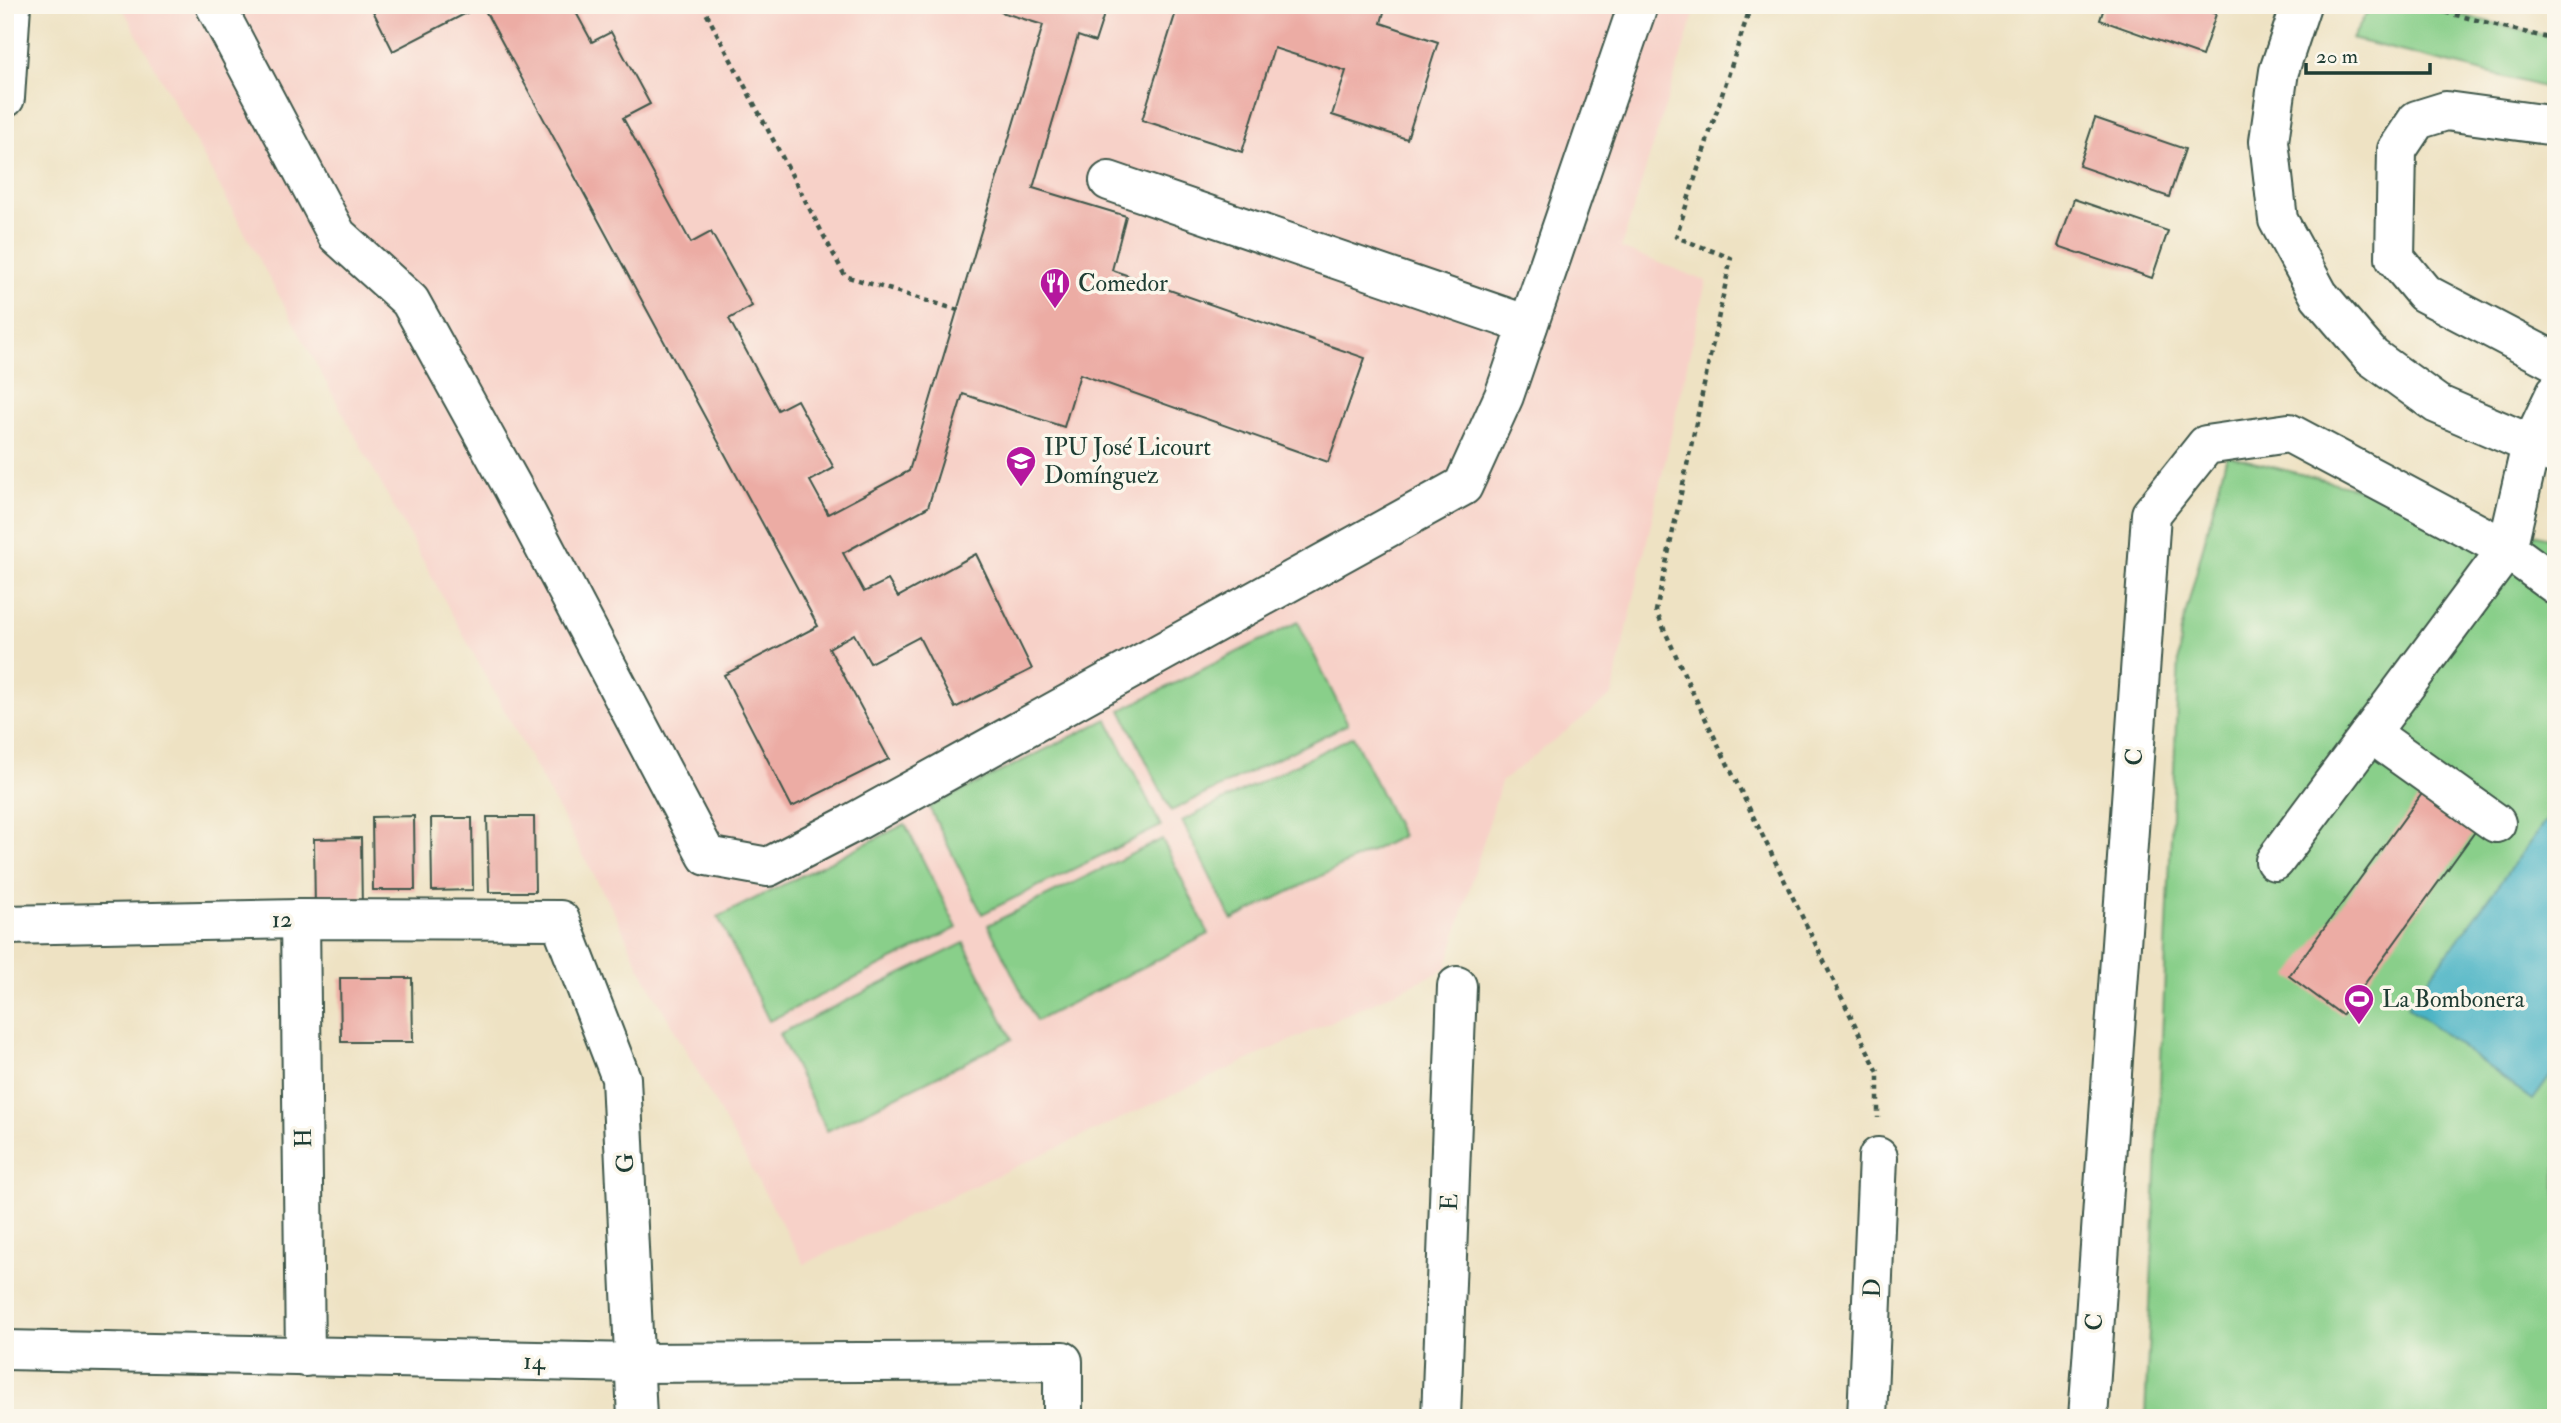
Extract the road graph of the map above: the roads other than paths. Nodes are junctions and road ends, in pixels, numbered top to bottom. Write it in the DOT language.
graph roads {
  1 [pos="11,5"];
  2 [pos="215,5"];
  3 [pos="1638,5"];
  4 [pos="2301,5"];
  5 [pos="5,98"];
  6 [pos="2556,126"];
  7 [pos="1109,181"];
  8 [pos="1528,325"];
  9 [pos="2556,362"];
  10 [pos="2556,392"];
  11 [pos="2543,450"];
  12 [pos="2507,549"];
  13 [pos="2556,585"];
  14 [pos="2370,733"];
  15 [pos="2496,823"];
  16 [pos="2275,861"];
  17 [pos="300,919"];
  18 [pos="560,920"];
  19 [pos="5,925"];
  20 [pos="1457,986"];
  21 [pos="1878,1157"];
  22 [pos="5,1350"];
  23 [pos="305,1357"];
  24 [pos="635,1363"];
  25 [pos="637,1418"];
  26 [pos="1063,1418"];
  27 [pos="1441,1418"];
  28 [pos="1867,1418"];
  29 [pos="2088,1418"];
  1 -- 5 [label="street"];
  2 -- 8 [label="street"];
  3 -- 8 [label="street"];
  4 -- 11 [label="street"];
  6 -- 9 [label="street"];
  7 -- 8 [label="street"];
  10 -- 11 [label="street"];
  11 -- 12 [label="street"];
  12 -- 13 [label="street, C"];
  12 -- 14 [label="street"];
  12 -- 29 [label="street, C"];
  14 -- 15 [label="street"];
  14 -- 16 [label="street"];
  17 -- 18 [label="street, 12"];
  17 -- 19 [label="street, 12"];
  17 -- 23 [label="street, H"];
  18 -- 24 [label="street, G"];
  20 -- 27 [label="street, E"];
  21 -- 28 [label="street, D"];
  22 -- 23 [label="street, 14"];
  23 -- 24 [label="street, 14"];
  24 -- 25 [label="street, G"];
  24 -- 26 [label="street, 14"];
}
